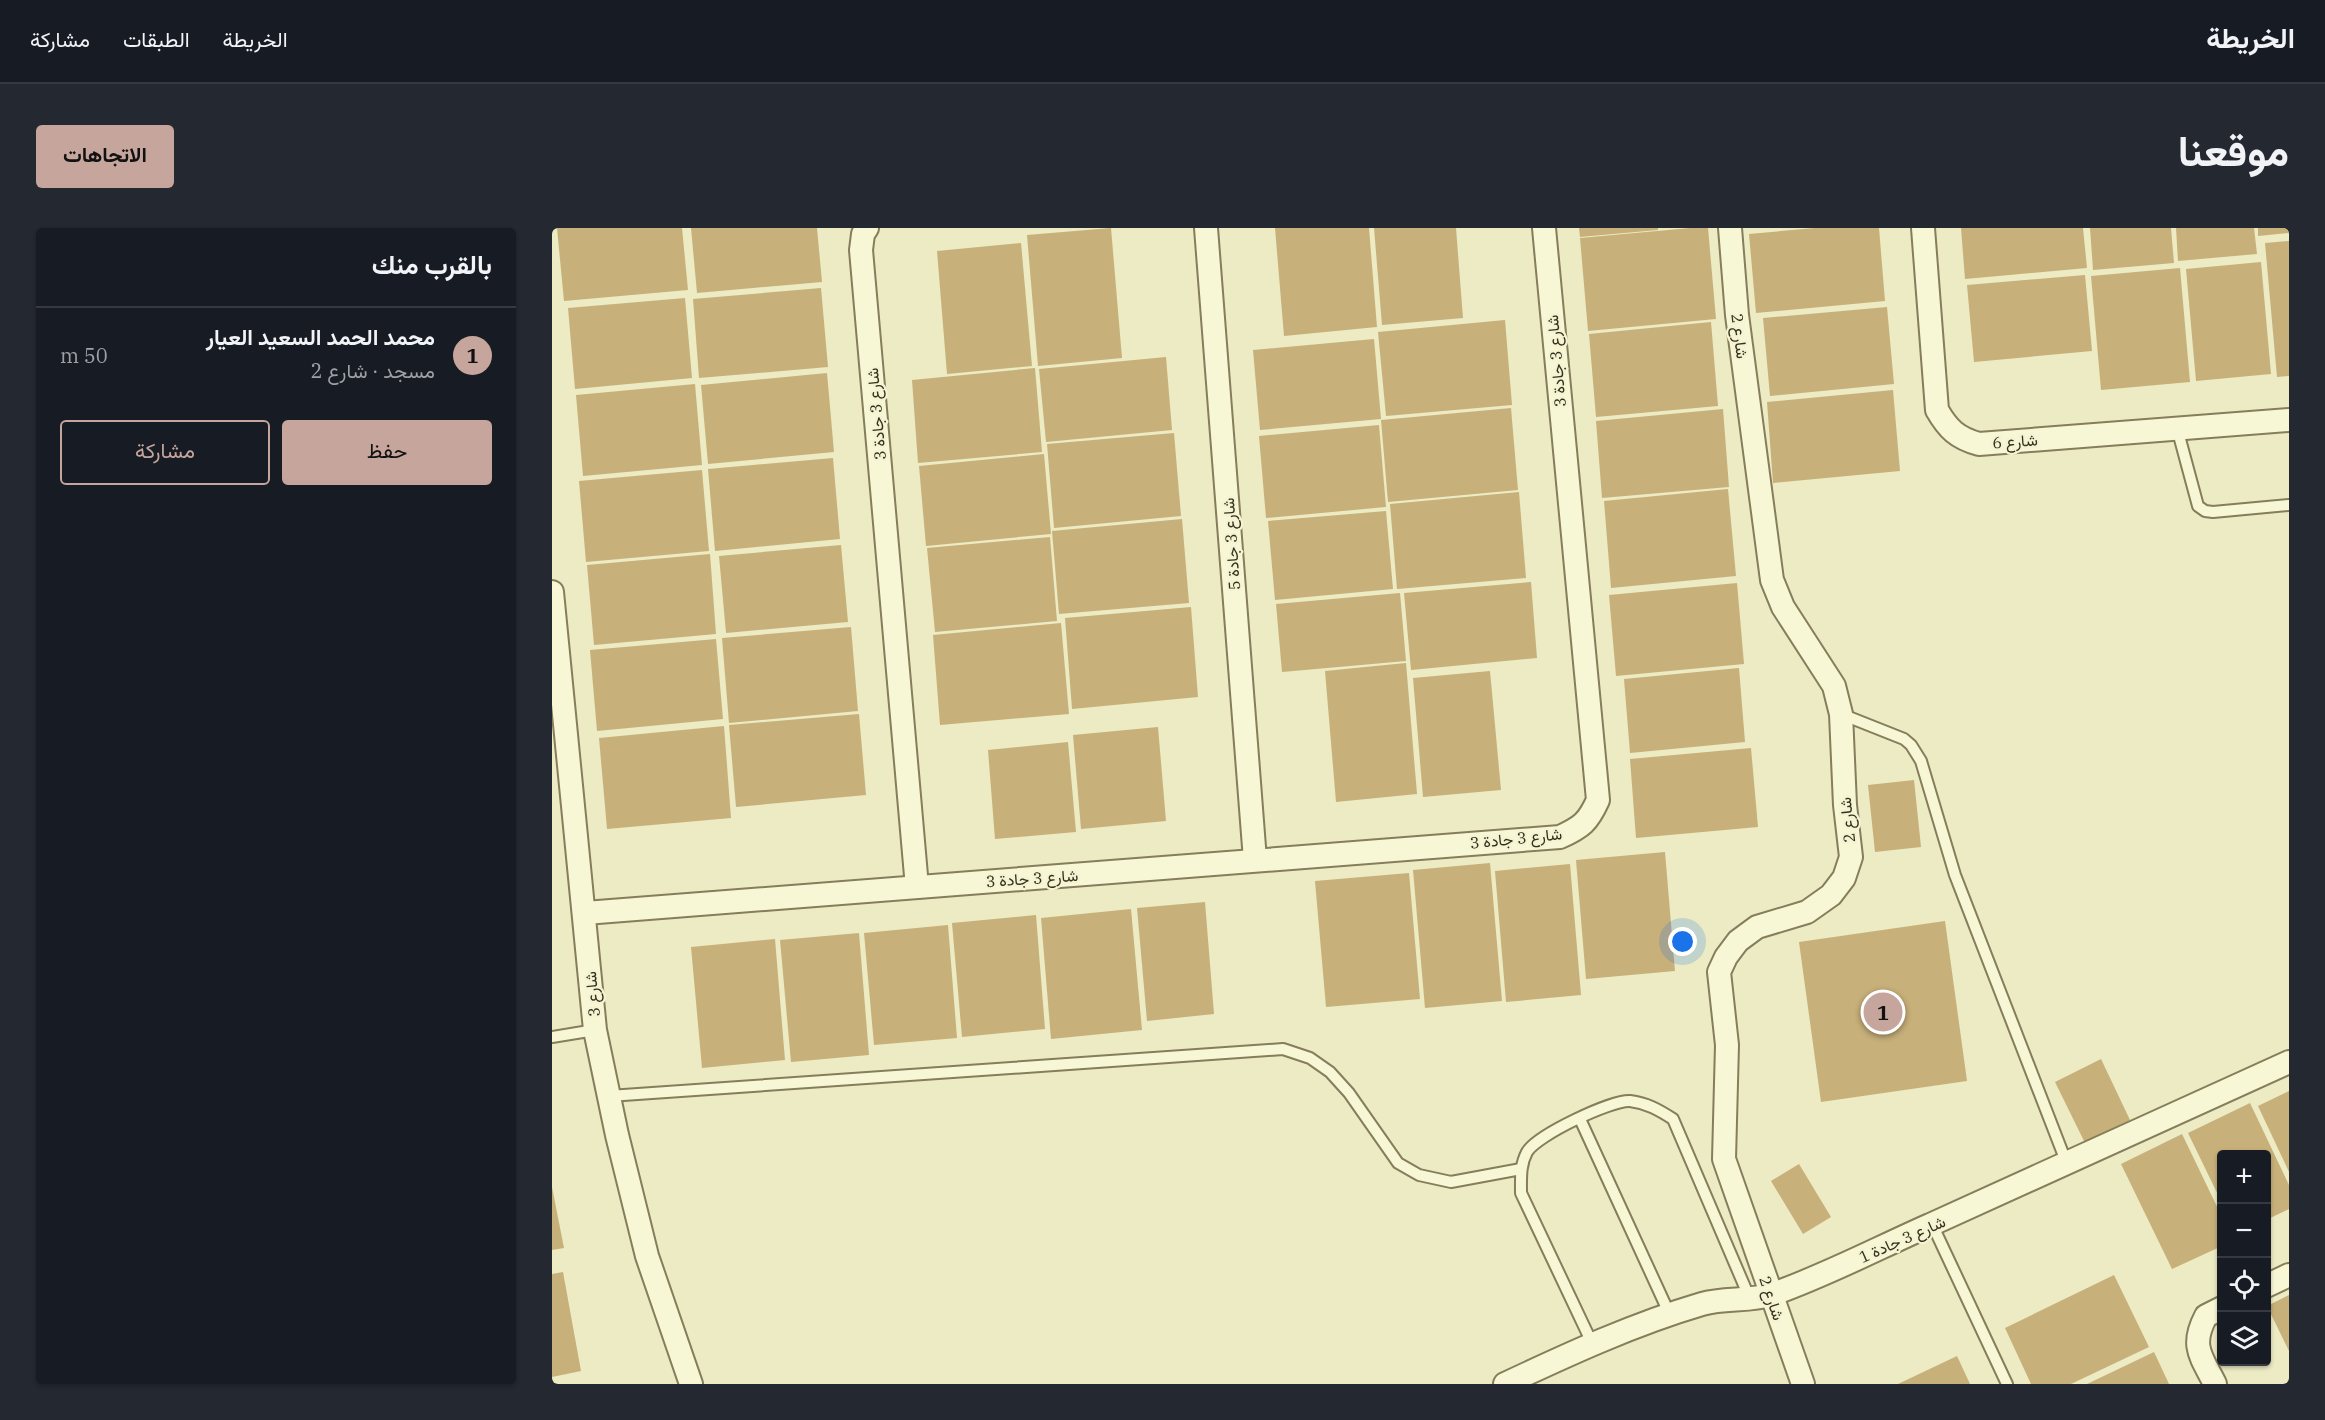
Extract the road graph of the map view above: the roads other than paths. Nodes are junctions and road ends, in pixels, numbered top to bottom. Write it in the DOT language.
graph roads {
  1 [pos="867,228"];
  2 [pos="1206,228"];
  3 [pos="1544,228"];
  4 [pos="1730,228"];
  5 [pos="1923,228"];
  6 [pos="2289,420"];
  7 [pos="2177,429"];
  8 [pos="2289,505"];
  9 [pos="552,592"];
  10 [pos="556,683"];
  11 [pos="1841,714"];
  12 [pos="1255,860"];
  13 [pos="917,887"];
  14 [pos="585,913"];
  15 [pos="595,1030"];
  16 [pos="552,1037"];
  17 [pos="2289,1062"];
  18 [pos="609,1096"];
  19 [pos="1580,1119"];
  20 [pos="2067,1165"];
  21 [pos="1521,1169"];
  22 [pos="1932,1224"];
  23 [pos="2289,1275"];
  24 [pos="2271,1284"];
  25 [pos="1761,1297"];
  26 [pos="2217,1310"];
  27 [pos="1670,1315"];
  28 [pos="1592,1343"];
  29 [pos="691,1384"];
  30 [pos="1505,1384"];
  31 [pos="1803,1384"];
  32 [pos="2007,1384"];
  33 [pos="2215,1384"];
  1 -- 13 [label="street, شارع 3 جادة 3"];
  2 -- 12 [label="street, شارع 3 جادة 5"];
  3 -- 12 [label="street, شارع 3 جادة 3"];
  4 -- 11 [label="street, شارع 2"];
  5 -- 7 [label="street, شارع 6"];
  6 -- 7 [label="street, شارع 6"];
  7 -- 8 [label="lane"];
  9 -- 10 [label="street, شارع 3"];
  10 -- 14 [label="street, شارع 3"];
  11 -- 20 [label="lane"];
  11 -- 25 [label="street, شارع 2"];
  12 -- 13 [label="street, شارع 3 جادة 3"];
  13 -- 14 [label="street, شارع 3 جادة 3"];
  14 -- 15 [label="street, شارع 3"];
  15 -- 16 [label="lane"];
  15 -- 18 [label="street, شارع 3"];
  17 -- 20 [label="street, شارع 3 جادة 1"];
  18 -- 21 [label="lane"];
  18 -- 29 [label="street, شارع 3"];
  19 -- 21 [label="lane"];
  19 -- 25 [label="lane"];
  19 -- 27 [label="lane"];
  20 -- 22 [label="street, شارع 3 جادة 1"];
  21 -- 28 [label="lane"];
  22 -- 25 [label="street, شارع 3 جادة 1"];
  22 -- 32 [label="lane"];
  23 -- 24 [label="street"];
  25 -- 27 [label="street, شارع 3 جادة 1"];
  25 -- 31 [label="street, شارع 2"];
  26 -- 33 [label="street"];
  27 -- 28 [label="street, شارع 3 جادة 1"];
  28 -- 30 [label="street, شارع 3 جادة 1"];
}
